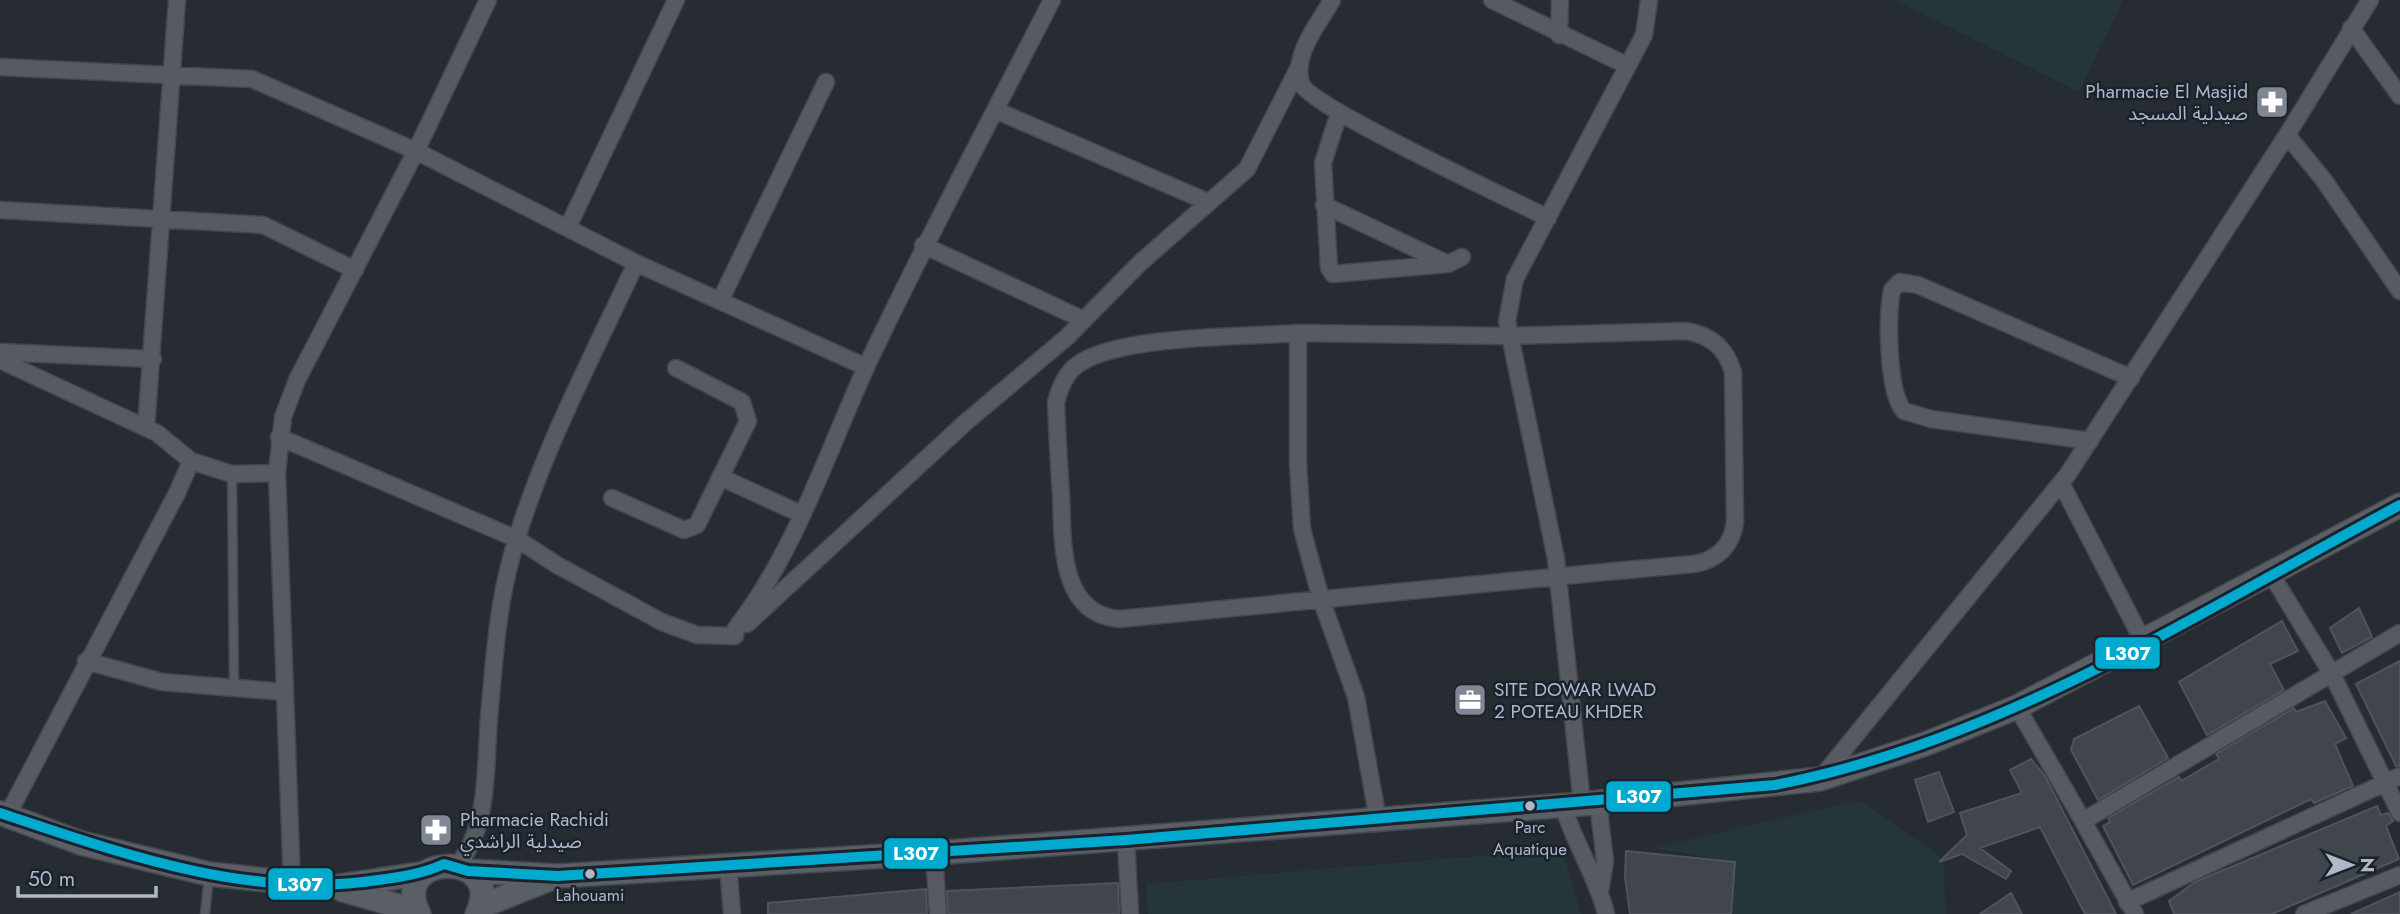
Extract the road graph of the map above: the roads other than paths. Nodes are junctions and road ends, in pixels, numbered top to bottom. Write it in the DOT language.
graph roads {
  1 [pos="177,0"];
  2 [pos="488,0"];
  3 [pos="677,0"];
  4 [pos="1052,0"];
  5 [pos="1332,0"];
  6 [pos="1492,0"];
  7 [pos="1560,0"];
  8 [pos="1649,0"];
  9 [pos="2370,0"];
  10 [pos="2351,28"];
  11 [pos="1559,35"];
  12 [pos="1300,65"];
  13 [pos="1626,65"];
  14 [pos="0,67"];
  15 [pos="173,76"];
  16 [pos="826,82"];
  17 [pos="2400,96"];
  18 [pos="995,110"];
  19 [pos="1339,113"];
  20 [pos="2287,135"];
  21 [pos="416,151"];
  22 [pos="1208,202"];
  23 [pos="1324,205"];
  24 [pos="0,210"];
  25 [pos="164,218"];
  26 [pos="1548,218"];
  27 [pos="568,227"];
  28 [pos="923,245"];
  29 [pos="636,262"];
  30 [pos="355,270"];
  31 [pos="2400,291"];
  32 [pos="720,301"];
  33 [pos="1084,320"];
  34 [pos="1297,333"];
  35 [pos="1509,336"];
  36 [pos="0,352"];
  37 [pos="152,359"];
  38 [pos="0,360"];
  39 [pos="866,367"];
  40 [pos="677,368"];
  41 [pos="2131,378"];
  42 [pos="146,428"];
  43 [pos="279,437"];
  44 [pos="2090,441"];
  45 [pos="191,461"];
  46 [pos="276,473"];
  47 [pos="232,474"];
  48 [pos="720,477"];
  49 [pos="2061,484"];
  50 [pos="612,498"];
  51 [pos="2400,505"];
  52 [pos="802,514"];
  53 [pos="517,539"];
  54 [pos="2271,574"];
  55 [pos="1559,576"];
  56 [pos="1321,599"];
  57 [pos="2400,632"];
  58 [pos="735,636"];
  59 [pos="2144,643"];
  60 [pos="86,661"];
  61 [pos="2332,674"];
  62 [pos="234,688"];
  63 [pos="285,691"];
  64 [pos="2017,708"];
  65 [pos="1820,779"];
  66 [pos="2393,779"];
  67 [pos="1581,803"];
  68 [pos="2400,813"];
  69 [pos="4,814"];
  70 [pos="1378,820"];
  71 [pos="2083,821"];
  72 [pos="1126,839"];
  73 [pos="934,853"];
  74 [pos="728,865"];
  75 [pos="462,868"];
  76 [pos="425,873"];
  77 [pos="209,874"];
  78 [pos="2400,875"];
  79 [pos="558,876"];
  80 [pos="292,884"];
  81 [pos="333,887"];
  82 [pos="1600,891"];
  83 [pos="2131,908"];
  84 [pos="478,911"];
  85 [pos="417,912"];
  86 [pos="205,914"];
  87 [pos="732,914"];
  88 [pos="938,914"];
  89 [pos="1130,914"];
  90 [pos="1606,914"];
  91 [pos="2304,914"];
  1 -- 15 [label="street"];
  2 -- 21 [label="street"];
  3 -- 27 [label="street"];
  4 -- 18 [label="street"];
  5 -- 12 [label="street"];
  6 -- 11 [label="street"];
  7 -- 11 [label="street"];
  8 -- 13 [label="street"];
  9 -- 10 [label="street"];
  10 -- 17 [label="street"];
  10 -- 20 [label="street"];
  11 -- 13 [label="street"];
  12 -- 19 [label="street"];
  12 -- 22 [label="street"];
  13 -- 26 [label="street"];
  14 -- 15 [label="street"];
  15 -- 21 [label="street"];
  15 -- 25 [label="street"];
  16 -- 32 [label="street"];
  18 -- 22 [label="street"];
  18 -- 28 [label="street"];
  19 -- 23 [label="street"];
  19 -- 26 [label="street"];
  20 -- 31 [label="street"];
  20 -- 41 [label="street"];
  21 -- 27 [label="street"];
  21 -- 30 [label="street"];
  22 -- 33 [label="street"];
  23 -- 23 [label="street"];
  24 -- 25 [label="street"];
  25 -- 30 [label="street"];
  25 -- 37 [label="street"];
  26 -- 35 [label="street"];
  27 -- 29 [label="street"];
  28 -- 33 [label="street"];
  28 -- 39 [label="street"];
  29 -- 32 [label="street"];
  29 -- 53 [label="street"];
  30 -- 43 [label="street"];
  32 -- 39 [label="street"];
  33 -- 58 [label="street"];
  34 -- 35 [label="street"];
  34 -- 56 [label="street"];
  34 -- 56 [label="street"];
  35 -- 55 [label="street"];
  35 -- 55 [label="street"];
  36 -- 37 [label="street"];
  37 -- 42 [label="street"];
  38 -- 42 [label="street"];
  39 -- 52 [label="street"];
  40 -- 48 [label="street"];
  41 -- 44 [label="street"];
  41 -- 44 [label="street"];
  42 -- 45 [label="street"];
  43 -- 46 [label="street"];
  43 -- 53 [label="street"];
  44 -- 49 [label="street"];
  45 -- 47 [label="street"];
  45 -- 60 [label="street"];
  46 -- 47 [label="street"];
  46 -- 63 [label="street"];
  47 -- 62 [label="lane"];
  48 -- 50 [label="street"];
  48 -- 52 [label="street"];
  49 -- 59 [label="street"];
  49 -- 65 [label="street"];
  51 -- 54 [label="main road"];
  52 -- 58 [label="street"];
  53 -- 58 [label="street"];
  53 -- 75 [label="street"];
  54 -- 59 [label="main road"];
  54 -- 61 [label="street"];
  55 -- 56 [label="street"];
  55 -- 67 [label="street"];
  56 -- 70 [label="street"];
  57 -- 61 [label="street"];
  59 -- 64 [label="main road"];
  60 -- 62 [label="street"];
  60 -- 69 [label="street"];
  61 -- 66 [label="street"];
  61 -- 71 [label="street"];
  62 -- 63 [label="street"];
  63 -- 80 [label="street"];
  64 -- 65 [label="main road"];
  64 -- 71 [label="street"];
  65 -- 67 [label="main road"];
  66 -- 68 [label="street"];
  66 -- 83 [label="street"];
  67 -- 70 [label="main road"];
  67 -- 82 [label="street"];
  67 -- 82 [label="street"];
  69 -- 77 [label="main road"];
  70 -- 72 [label="main road"];
  71 -- 83 [label="street"];
  72 -- 73 [label="main road"];
  72 -- 89 [label="street"];
  73 -- 74 [label="main road"];
  73 -- 88 [label="street"];
  74 -- 79 [label="main road"];
  74 -- 87 [label="street"];
  75 -- 76 [label="main road"];
  75 -- 79 [label="main road"];
  75 -- 84 [label="main road"];
  76 -- 81 [label="main road"];
  76 -- 85 [label="main road"];
  77 -- 80 [label="main road"];
  77 -- 86 [label="lane"];
  78 -- 91 [label="street"];
  79 -- 84 [label="main road"];
  80 -- 81 [label="main road"];
  81 -- 85 [label="main road"];
  82 -- 90 [label="street"];
}
